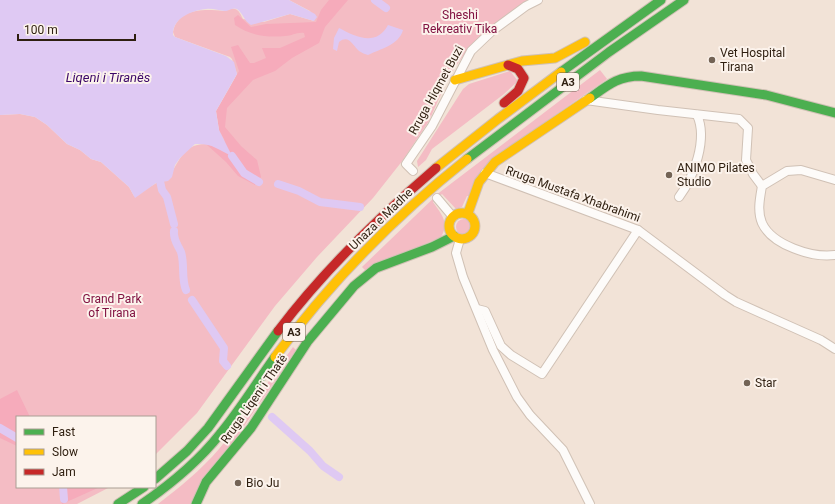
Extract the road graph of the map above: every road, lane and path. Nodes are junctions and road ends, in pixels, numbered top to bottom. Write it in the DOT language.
graph roads {
  1 [pos="538,0"];
  2 [pos="661,0"];
  3 [pos="684,0"];
  4 [pos="617,30"];
  5 [pos="508,65"];
  6 [pos="455,80"];
  7 [pos="586,100"];
  8 [pos="835,113"];
  9 [pos="698,115"];
  10 [pos="453,153"];
  11 [pos="413,171"];
  12 [pos="485,173"];
  13 [pos="835,180"];
  14 [pos="762,186"];
  15 [pos="679,197"];
  16 [pos="437,198"];
  17 [pos="468,213"];
  18 [pos="452,217"];
  19 [pos="638,230"];
  20 [pos="457,237"];
  21 [pos="835,255"];
  22 [pos="477,309"];
  23 [pos="835,349"];
  24 [pos="156,478"];
  25 [pos="142,488"];
  26 [pos="118,504"];
  27 [pos="142,504"];
  28 [pos="196,504"];
  29 [pos="590,504"];
  1 -- 6 [label="street, Rruga Hiqmet Buzi"];
  2 -- 4 [label="main road, Unaza e Madhe / A3"];
  3 -- 27 [label="main road, Unaza e Madhe / A3"];
  4 -- 5 [label="main road"];
  4 -- 10 [label="main road, Unaza e Madhe / A3"];
  5 -- 6 [label="main road"];
  5 -- 10 [label="main road"];
  6 -- 11 [label="street, Rruga Hiqmet Buzi"];
  7 -- 8 [label="main road, Rruga Mustafa Xhabrahimi"];
  7 -- 9 [label="street"];
  7 -- 12 [label="main road, Rruga Mustafa Xhabrahimi"];
  9 -- 14 [label="street"];
  9 -- 15 [label="street"];
  10 -- 24 [label="main road, Unaza e Madhe / A3"];
  12 -- 17 [label="main road, Rruga Mustafa Xhabrahimi"];
  12 -- 19 [label="street, Rruga Mustafa Xhabrahimi"];
  13 -- 14 [label="street"];
  14 -- 21 [label="street"];
  16 -- 18 [label="street"];
  17 -- 18 [label="main road"];
  17 -- 20 [label="main road"];
  18 -- 20 [label="main road"];
  19 -- 22 [label="street"];
  19 -- 23 [label="street, Rruga Mustafa Xhabrahimi"];
  20 -- 22 [label="street"];
  20 -- 28 [label="main road, Rruga Liqeni i Thatë"];
  22 -- 29 [label="street"];
  25 -- 26 [label="main road"];
}
